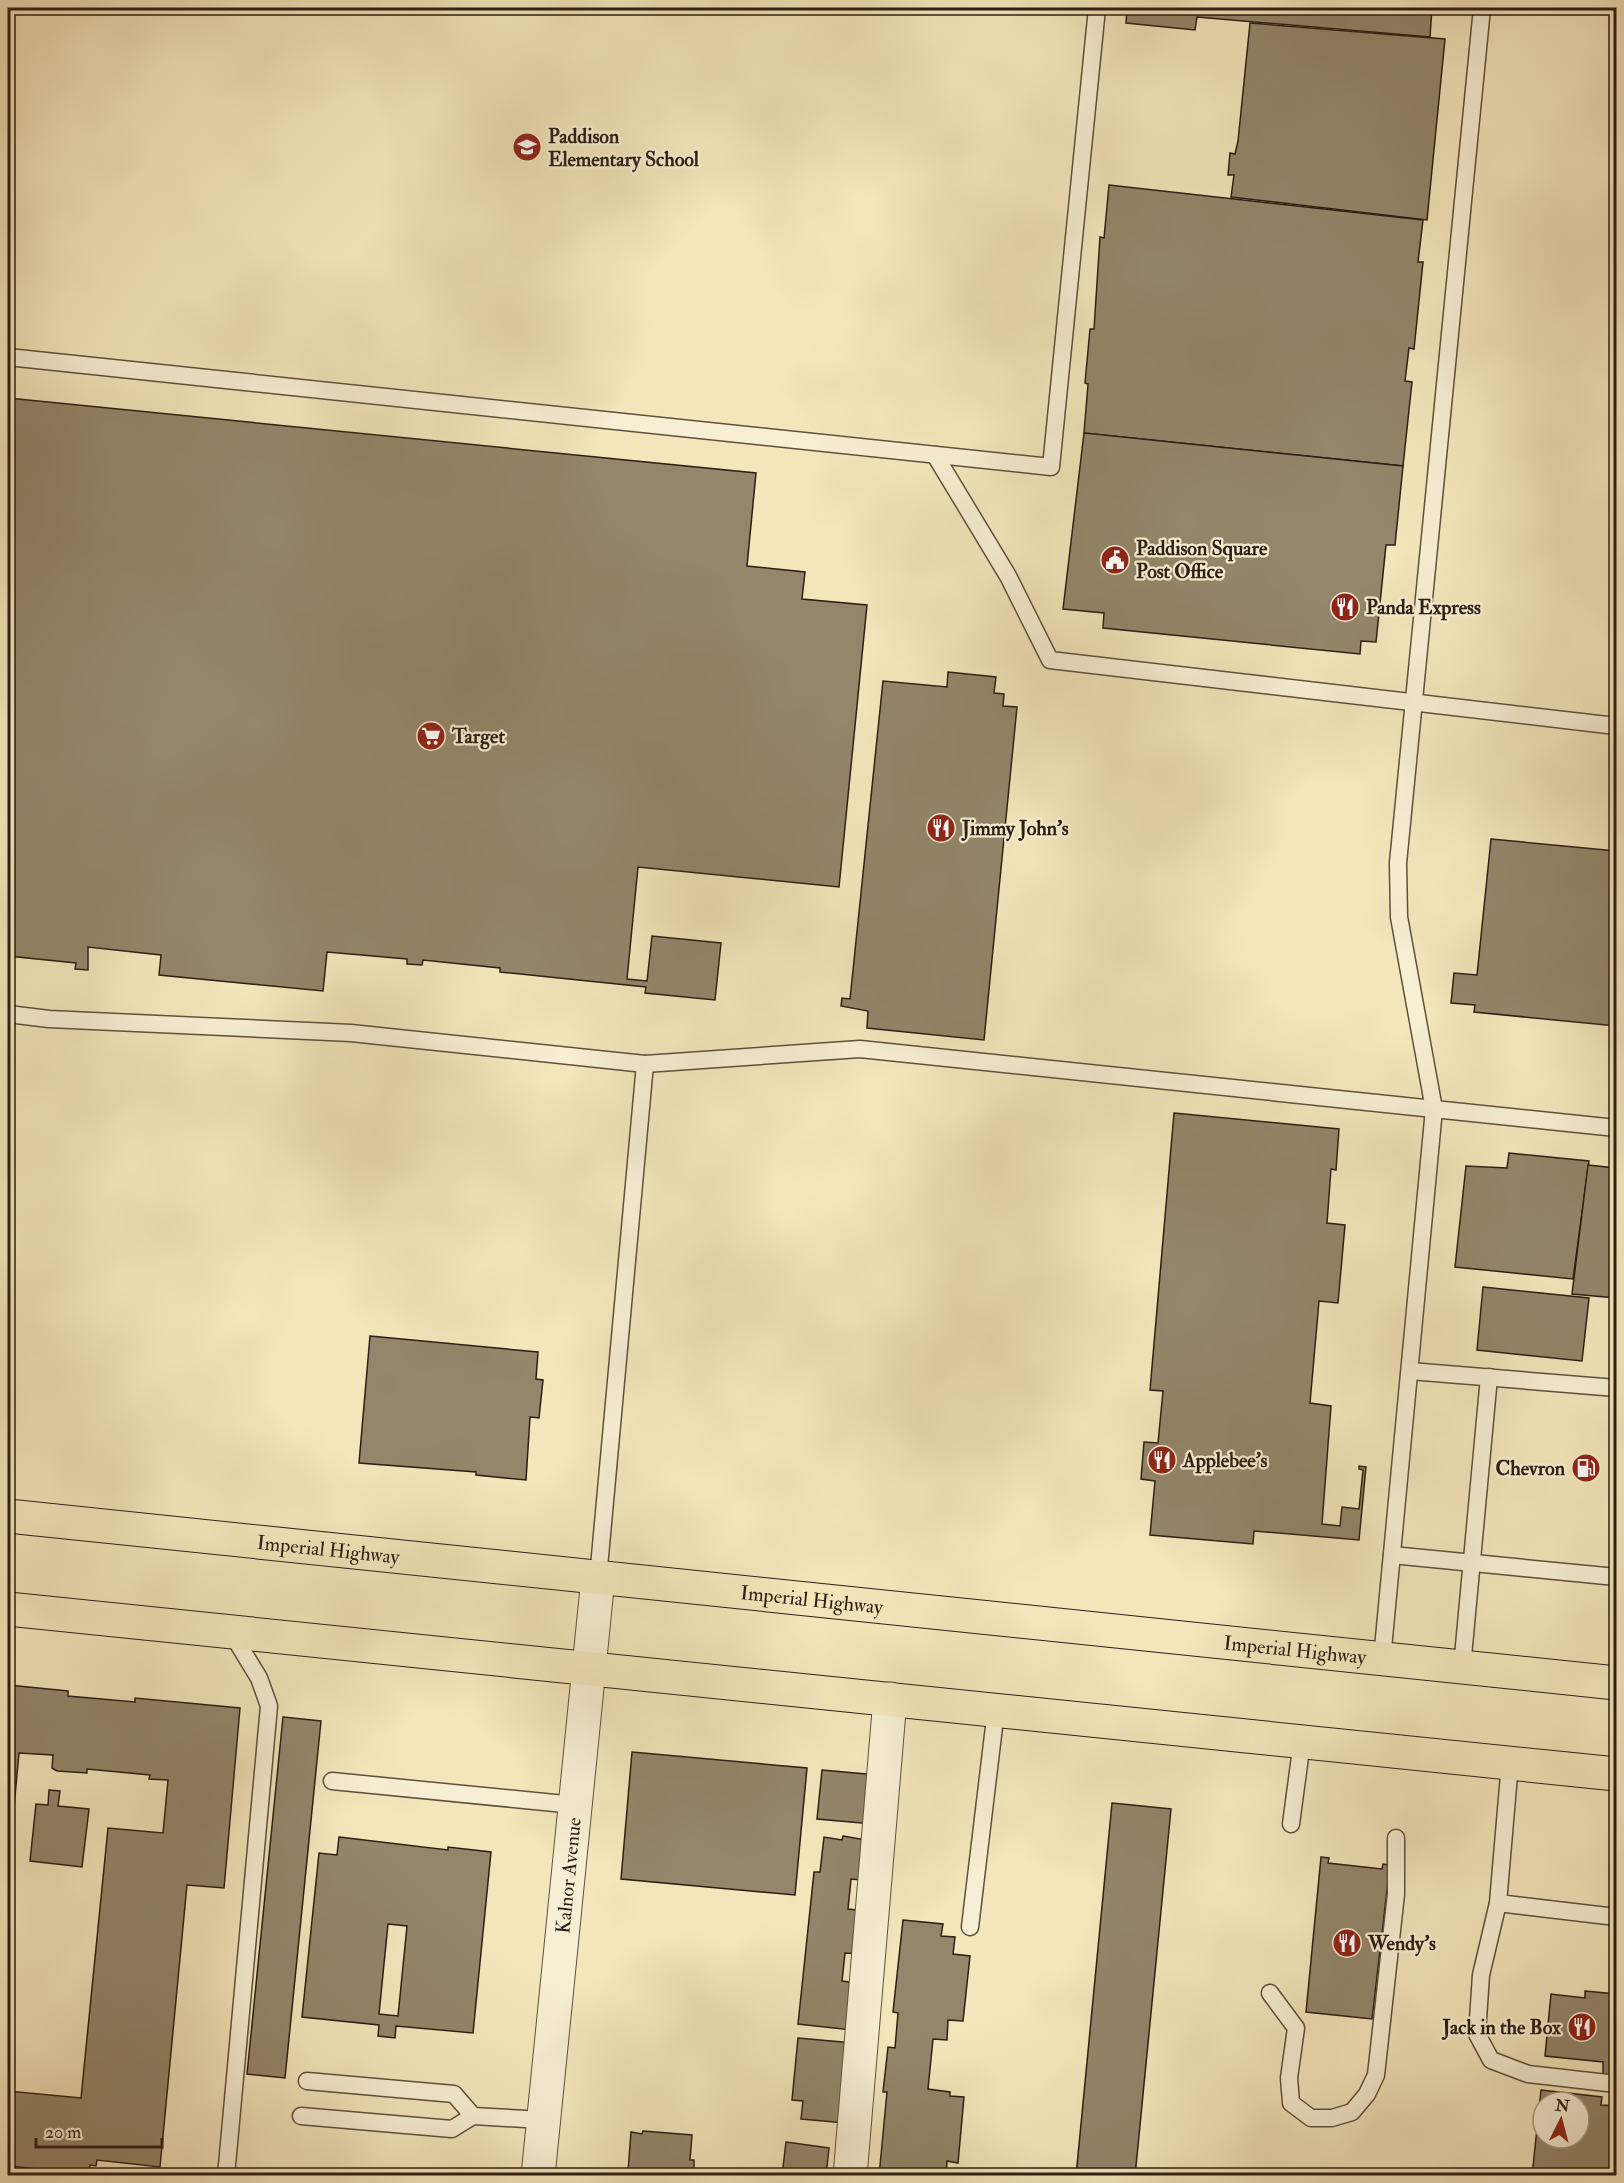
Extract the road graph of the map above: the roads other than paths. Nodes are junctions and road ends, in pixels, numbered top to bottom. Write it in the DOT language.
graph roads {
  1 [pos="1097,8"];
  2 [pos="1482,8"];
  3 [pos="8,357"];
  4 [pos="935,455"];
  5 [pos="1414,703"];
  6 [pos="1617,726"];
  7 [pos="8,1014"];
  8 [pos="645,1064"];
  9 [pos="1434,1109"];
  10 [pos="1617,1128"];
  11 [pos="1410,1371"];
  12 [pos="1490,1377"];
  13 [pos="1617,1388"];
  14 [pos="8,1516"];
  15 [pos="1392,1555"];
  16 [pos="1472,1563"];
  17 [pos="1617,1577"];
  18 [pos="598,1578"];
  19 [pos="8,1609"];
  20 [pos="231,1632"];
  21 [pos="1382,1659"];
  22 [pos="1462,1667"];
  23 [pos="589,1669"];
  24 [pos="1617,1683"];
  25 [pos="890,1699"];
  26 [pos="996,1710"];
  27 [pos="1302,1742"];
  28 [pos="1510,1763"];
  29 [pos="1617,1774"];
  30 [pos="332,1780"];
  31 [pos="575,1805"];
  32 [pos="1291,1824"];
  33 [pos="1396,1838"];
  34 [pos="1498,1903"];
  35 [pos="1617,1917"];
  36 [pos="970,1927"];
  37 [pos="1270,1993"];
  38 [pos="307,2081"];
  39 [pos="1617,2084"];
  40 [pos="301,2116"];
  41 [pos="473,2116"];
  42 [pos="543,2120"];
  43 [pos="226,2175"];
  44 [pos="538,2175"];
  45 [pos="850,2175"];
  1 -- 4 [label="lane"];
  2 -- 5 [label="lane"];
  3 -- 4 [label="lane"];
  4 -- 5 [label="lane"];
  5 -- 6 [label="lane"];
  5 -- 9 [label="lane"];
  7 -- 8 [label="lane"];
  8 -- 9 [label="lane"];
  8 -- 18 [label="lane"];
  9 -- 10 [label="lane"];
  9 -- 11 [label="lane"];
  11 -- 12 [label="lane"];
  11 -- 15 [label="lane"];
  12 -- 13 [label="lane"];
  12 -- 16 [label="lane"];
  14 -- 18 [label="main road, Imperial Highway"];
  15 -- 16 [label="lane"];
  15 -- 21 [label="lane"];
  16 -- 17 [label="lane"];
  16 -- 22 [label="lane"];
  18 -- 21 [label="main road, Imperial Highway"];
  18 -- 23 [label="street, Kalnor Avenue"];
  19 -- 20 [label="main road"];
  20 -- 23 [label="main road"];
  20 -- 43 [label="lane"];
  21 -- 22 [label="main road, Imperial Highway"];
  22 -- 24 [label="main road, Imperial Highway"];
  23 -- 25 [label="main road"];
  23 -- 31 [label="street, Kalnor Avenue"];
  25 -- 26 [label="main road"];
  25 -- 45 [label="street"];
  26 -- 27 [label="main road"];
  26 -- 36 [label="lane"];
  27 -- 28 [label="main road"];
  27 -- 32 [label="lane"];
  28 -- 29 [label="main road"];
  28 -- 34 [label="lane"];
  30 -- 31 [label="lane"];
  31 -- 42 [label="street, Kalnor Avenue"];
  33 -- 37 [label="lane"];
  34 -- 35 [label="lane"];
  34 -- 39 [label="lane"];
  38 -- 41 [label="lane"];
  40 -- 41 [label="lane"];
  41 -- 42 [label="lane"];
  42 -- 44 [label="street, Kalnor Avenue"];
}
